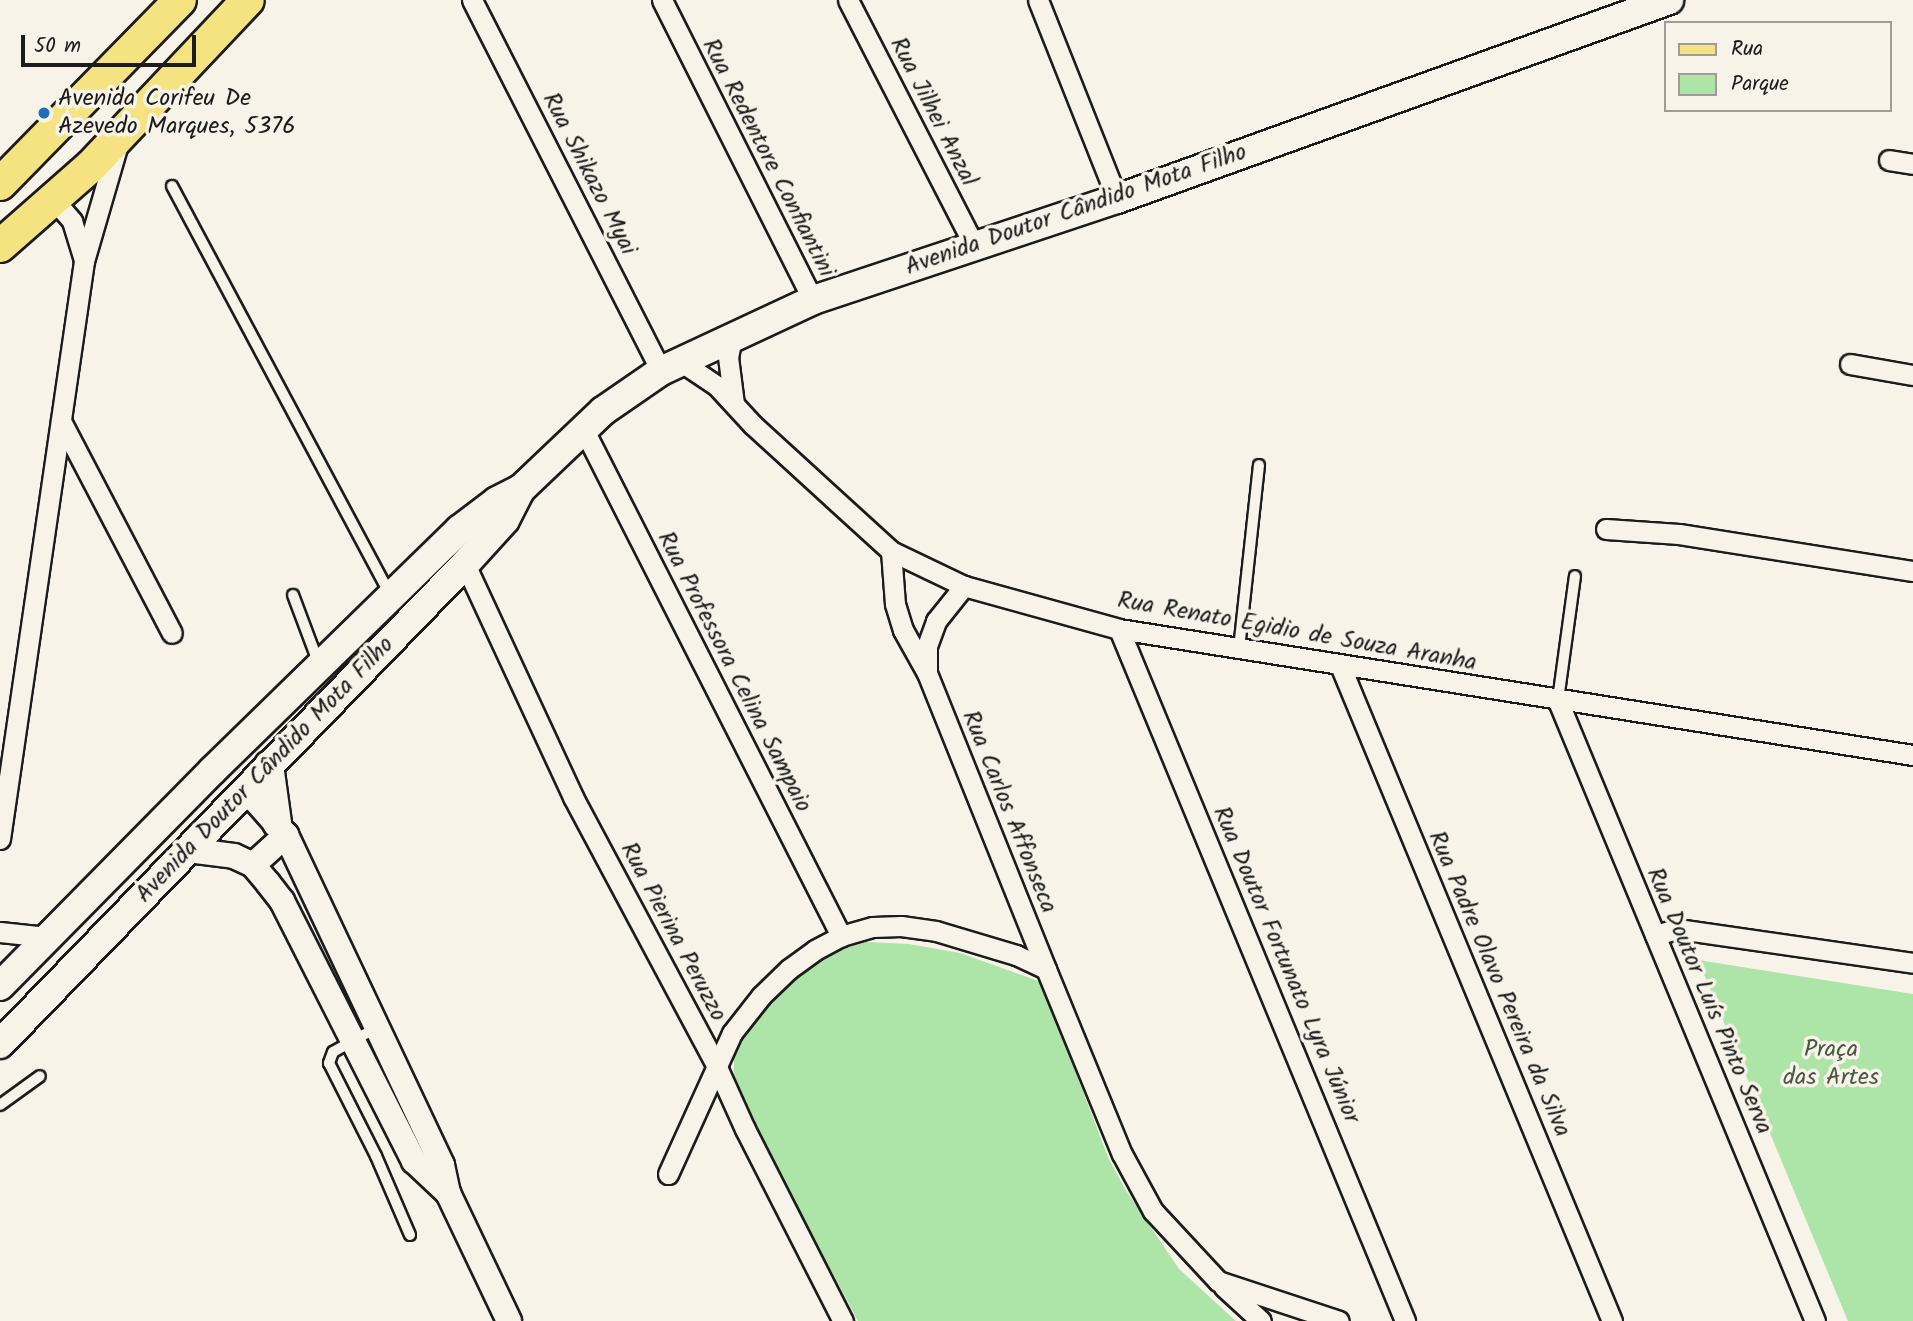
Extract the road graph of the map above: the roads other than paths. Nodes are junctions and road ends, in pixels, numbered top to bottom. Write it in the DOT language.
graph roads {
  1 [pos="248,0"];
  2 [pos="472,0"];
  3 [pos="662,0"];
  4 [pos="849,0"];
  5 [pos="1669,0"];
  6 [pos="178,1"];
  7 [pos="1041,3"];
  8 [pos="120,136"];
  9 [pos="1889,160"];
  10 [pos="1913,164"];
  11 [pos="0,184"];
  12 [pos="172,186"];
  13 [pos="1117,199"];
  14 [pos="54,200"];
  15 [pos="0,246"];
  16 [pos="975,247"];
  17 [pos="84,261"];
  18 [pos="813,300"];
  19 [pos="732,337"];
  20 [pos="1850,364"];
  21 [pos="671,366"];
  22 [pos="1913,375"];
  23 [pos="735,408"];
  24 [pos="61,421"];
  25 [pos="583,430"];
  26 [pos="1259,465"];
  27 [pos="522,489"];
  28 [pos="1606,529"];
  29 [pos="891,551"];
  30 [pos="465,564"];
  31 [pos="1913,571"];
  32 [pos="1574,576"];
  33 [pos="964,586"];
  34 [pos="293,595"];
  35 [pos="390,597"];
  36 [pos="1119,629"];
  37 [pos="172,633"];
  38 [pos="1239,649"];
  39 [pos="320,664"];
  40 [pos="1340,665"];
  41 [pos="927,673"];
  42 [pos="1558,701"];
  43 [pos="1913,755"];
  44 [pos="268,765"];
  45 [pos="213,769"];
  46 [pos="243,791"];
  47 [pos="281,829"];
  48 [pos="0,839"];
  49 [pos="139,845"];
  50 [pos="188,850"];
  51 [pos="253,865"];
  52 [pos="167,870"];
  53 [pos="324,921"];
  54 [pos="296,930"];
  55 [pos="0,932"];
  56 [pos="1655,934"];
  57 [pos="841,936"];
  58 [pos="47,937"];
  59 [pos="1913,964"];
  60 [pos="1046,969"];
  61 [pos="0,986"];
  62 [pos="376,1028"];
  63 [pos="352,1041"];
  64 [pos="0,1044"];
  65 [pos="717,1067"];
  66 [pos="40,1076"];
  67 [pos="0,1105"];
  68 [pos="668,1174"];
  69 [pos="448,1194"];
  70 [pos="410,1235"];
  71 [pos="1218,1281"];
  72 [pos="1315,1318"];
  73 [pos="509,1321"];
  74 [pos="843,1321"];
  75 [pos="1261,1321"];
  76 [pos="1339,1321"];
  77 [pos="1405,1321"];
  78 [pos="1612,1321"];
  79 [pos="1815,1321"];
  1 -- 8 [label="main road"];
  2 -- 21 [label="street, Rua Shikazo Myai"];
  3 -- 18 [label="street, Rua Redentore Confiantini"];
  4 -- 16 [label="street, Rua Jilhei Anzal"];
  5 -- 13 [label="main road, Avenida Doutor Cândido Mota Filho"];
  6 -- 11 [label="main road"];
  7 -- 13 [label="street"];
  8 -- 14 [label="main road"];
  8 -- 17 [label="street"];
  9 -- 10 [label="street"];
  12 -- 35 [label="lane"];
  13 -- 16 [label="main road, Avenida Doutor Cândido Mota Filho"];
  14 -- 15 [label="main road"];
  14 -- 17 [label="street"];
  16 -- 18 [label="main road, Avenida Doutor Cândido Mota Filho"];
  17 -- 24 [label="street"];
  18 -- 19 [label="main road, Avenida Doutor Cândido Mota Filho"];
  19 -- 21 [label="main road, Avenida Doutor Cândido Mota Filho"];
  19 -- 23 [label="street"];
  20 -- 22 [label="street"];
  21 -- 23 [label="street, Rua Renato Egidio de Souza Aranha"];
  21 -- 25 [label="main road, Avenida Doutor Cândido Mota Filho"];
  23 -- 29 [label="street, Rua Renato Egidio de Souza Aranha"];
  24 -- 37 [label="street"];
  24 -- 48 [label="street"];
  25 -- 27 [label="main road, Avenida Doutor Cândido Mota Filho"];
  25 -- 57 [label="street, Rua Professora Celina Sampaio"];
  26 -- 38 [label="lane"];
  27 -- 30 [label="main road, Avenida Doutor Cândido Mota Filho"];
  27 -- 35 [label="main road, Avenida Doutor Cândido Mota Filho"];
  28 -- 31 [label="street"];
  29 -- 33 [label="street, Rua Renato Egidio de Souza Aranha"];
  29 -- 41 [label="street, Rua Carlos Affonseca"];
  30 -- 44 [label="main road, Avenida Doutor Cândido Mota Filho"];
  30 -- 65 [label="street, Rua Pierina Peruzzo"];
  32 -- 42 [label="lane"];
  33 -- 36 [label="street, Rua Renato Egidio de Souza Aranha"];
  33 -- 41 [label="street, Rua Carlos Affonseca"];
  34 -- 39 [label="lane"];
  35 -- 39 [label="main road, Avenida Doutor Cândido Mota Filho"];
  36 -- 38 [label="street, Rua Renato Egidio de Souza Aranha"];
  36 -- 77 [label="street, Rua Doutor Fortunato Lyra Júnior"];
  38 -- 40 [label="street, Rua Renato Egidio de Souza Aranha"];
  39 -- 45 [label="main road, Avenida Doutor Cândido Mota Filho"];
  40 -- 42 [label="street, Rua Renato Egidio de Souza Aranha"];
  40 -- 78 [label="street, Rua Padre Olavo Pereira da Silva"];
  41 -- 60 [label="street, Rua Carlos Affonseca"];
  42 -- 43 [label="street, Rua Renato Egidio de Souza Aranha"];
  42 -- 56 [label="street, Rua Doutor Luís Pinto Serva"];
  44 -- 46 [label="main road, Avenida Doutor Cândido Mota Filho"];
  44 -- 47 [label="main road"];
  45 -- 46 [label="main road"];
  45 -- 49 [label="main road, Avenida Doutor Cândido Mota Filho"];
  46 -- 47 [label="street"];
  46 -- 50 [label="main road, Avenida Doutor Cândido Mota Filho"];
  47 -- 51 [label="street"];
  47 -- 53 [label="street"];
  49 -- 52 [label="main road"];
  49 -- 58 [label="main road, Avenida Doutor Cândido Mota Filho"];
  50 -- 51 [label="street"];
  50 -- 52 [label="main road, Avenida Doutor Cândido Mota Filho"];
  51 -- 54 [label="street"];
  52 -- 64 [label="main road, Avenida Doutor Cândido Mota Filho"];
  53 -- 54 [label="street"];
  53 -- 62 [label="street"];
  54 -- 63 [label="street"];
  55 -- 58 [label="street"];
  56 -- 59 [label="street"];
  56 -- 79 [label="street, Rua Doutor Luís Pinto Serva"];
  57 -- 60 [label="street"];
  57 -- 65 [label="street"];
  58 -- 61 [label="main road, Avenida Doutor Cândido Mota Filho"];
  60 -- 71 [label="street"];
  62 -- 63 [label="lane"];
  62 -- 69 [label="street"];
  63 -- 69 [label="street"];
  63 -- 70 [label="lane"];
  65 -- 68 [label="street"];
  65 -- 74 [label="street, Rua Pierina Peruzzo"];
  66 -- 67 [label="lane"];
  69 -- 73 [label="street"];
  71 -- 72 [label="street"];
  71 -- 75 [label="street"];
  72 -- 76 [label="street"];
}
